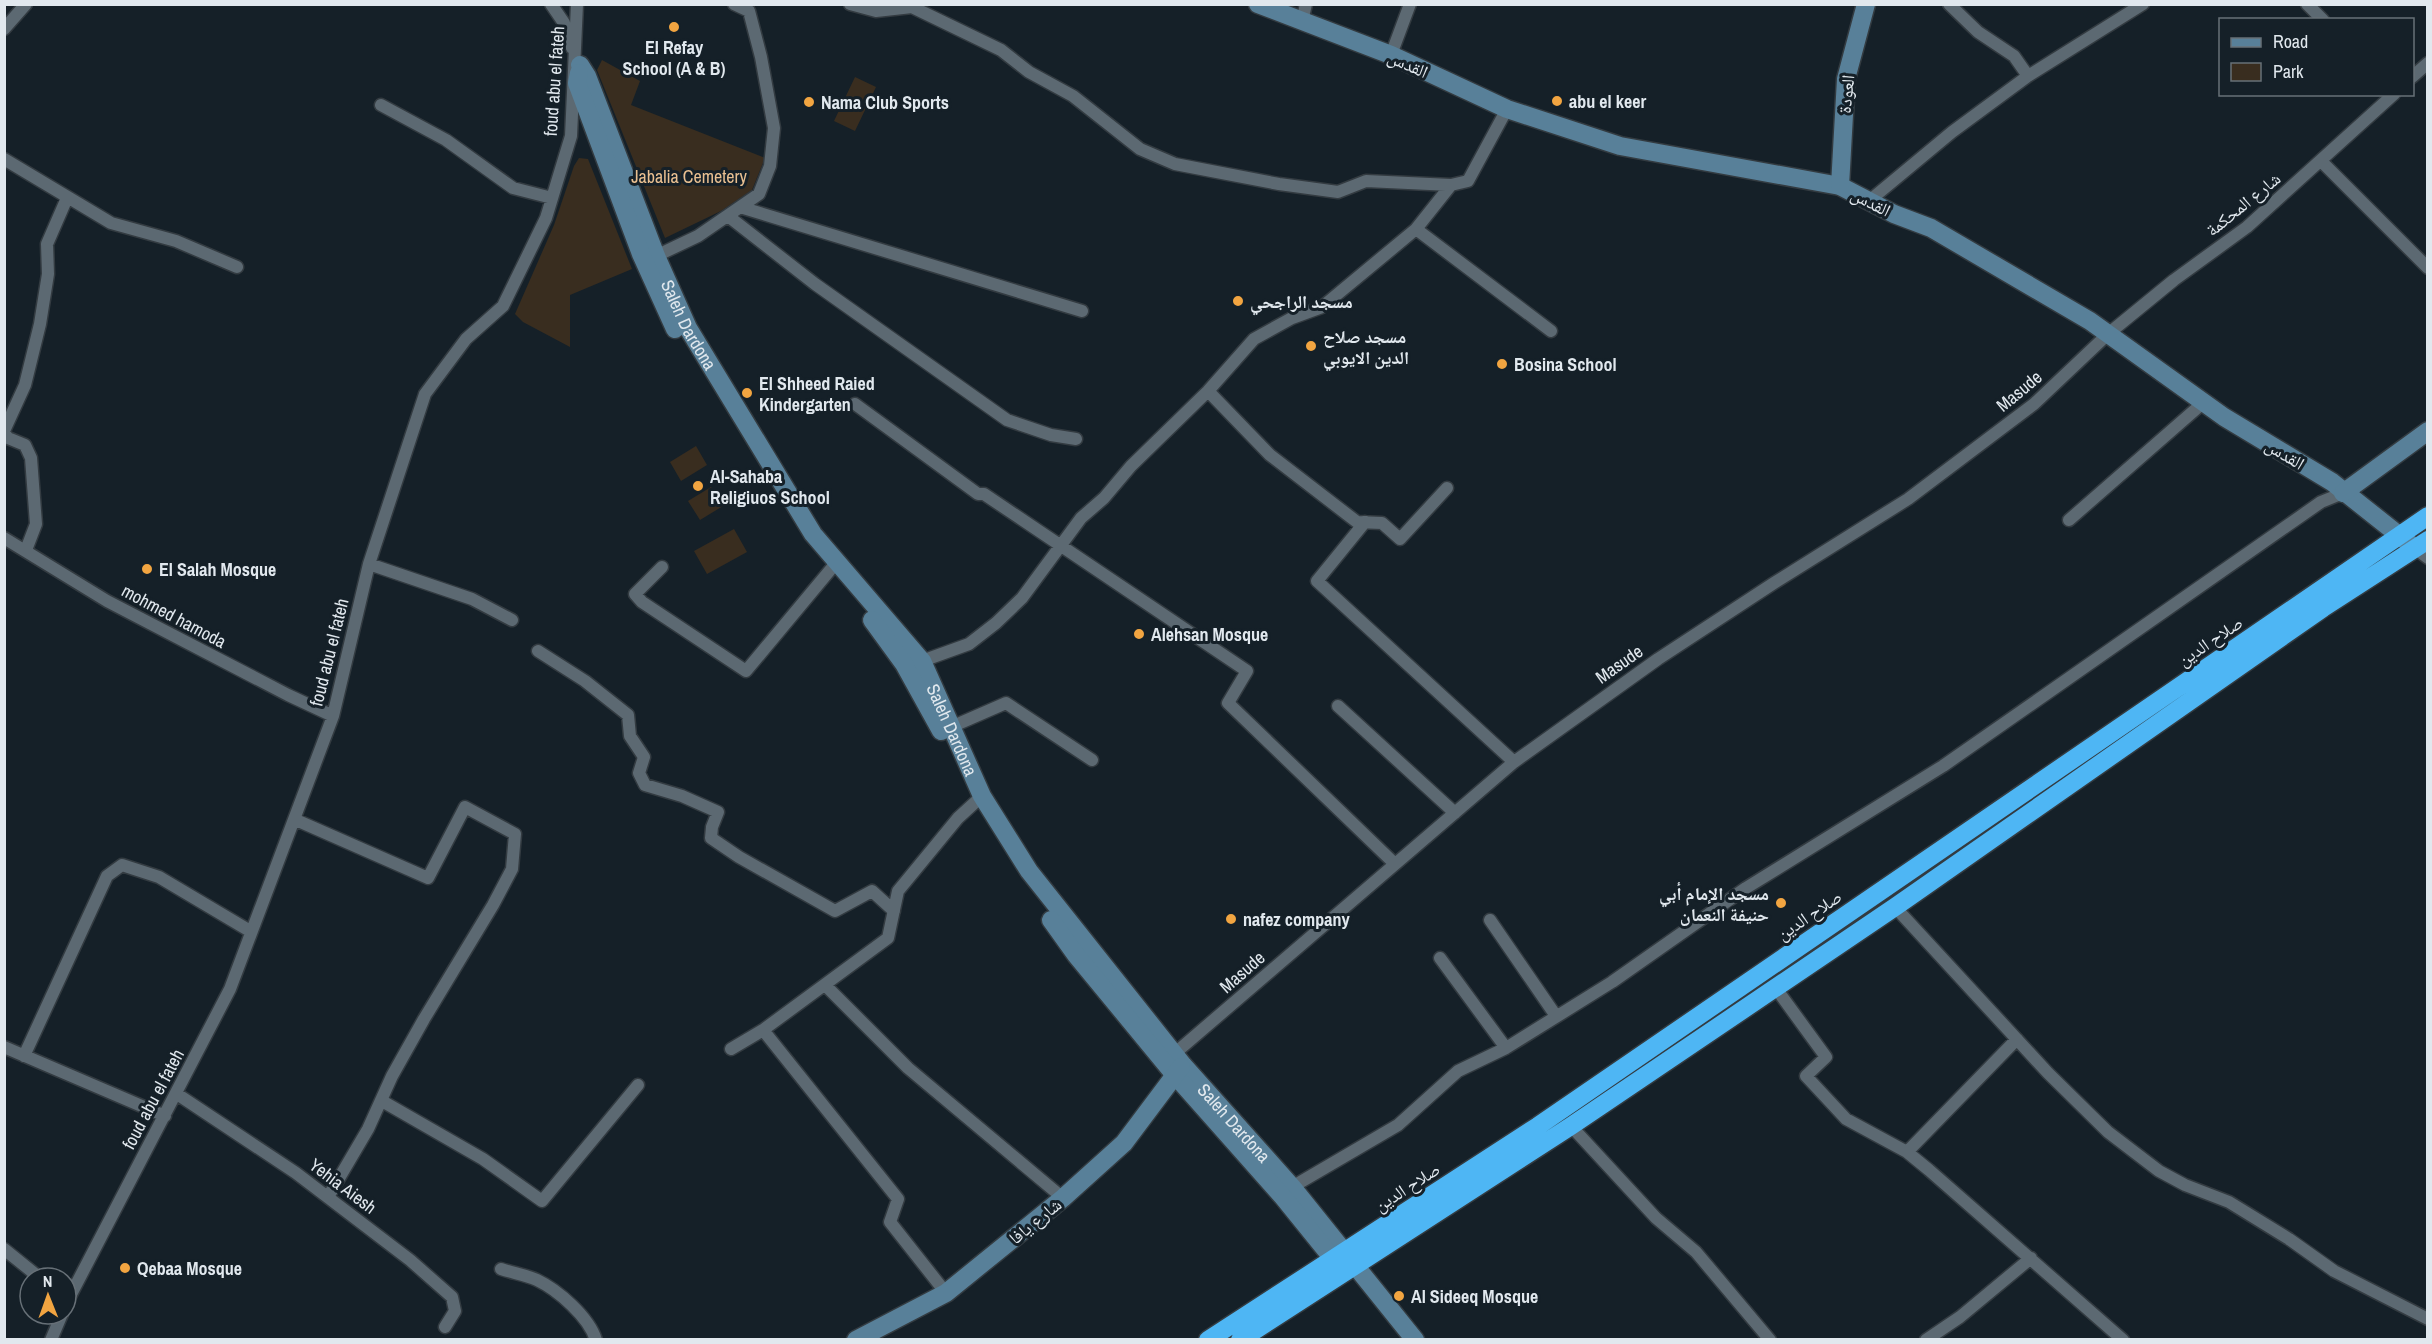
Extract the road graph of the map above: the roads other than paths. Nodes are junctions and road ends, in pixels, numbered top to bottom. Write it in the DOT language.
graph roads {
  1 [pos="26,4"];
  2 [pos="551,4"];
  3 [pos="577,4"];
  4 [pos="734,4"];
  5 [pos="850,4"];
  6 [pos="1258,4"];
  7 [pos="1410,4"];
  8 [pos="1866,4"];
  9 [pos="1949,4"];
  10 [pos="2143,4"];
  11 [pos="2307,4"];
  12 [pos="1304,13"];
  13 [pos="2321,18"];
  14 [pos="4,29"];
  15 [pos="1391,55"];
  16 [pos="577,60"];
  17 [pos="2427,63"];
  18 [pos="2414,75"];
  19 [pos="2028,76"];
  20 [pos="2392,96"];
  21 [pos="381,105"];
  22 [pos="1508,109"];
  23 [pos="4,159"];
  24 [pos="2321,161"];
  25 [pos="1451,185"];
  26 [pos="1840,186"];
  27 [pos="67,198"];
  28 [pos="552,198"];
  29 [pos="1869,201"];
  30 [pos="740,207"];
  31 [pos="728,216"];
  32 [pos="1416,229"];
  33 [pos="656,256"];
  34 [pos="237,267"];
  35 [pos="2427,268"];
  36 [pos="1082,311"];
  37 [pos="1551,331"];
  38 [pos="2108,334"];
  39 [pos="1208,391"];
  40 [pos="2204,402"];
  41 [pos="855,404"];
  42 [pos="2427,431"];
  43 [pos="4,432"];
  44 [pos="1076,440"];
  45 [pos="1447,488"];
  46 [pos="2343,493"];
  47 [pos="2427,516"];
  48 [pos="2068,520"];
  49 [pos="1365,522"];
  50 [pos="2400,536"];
  51 [pos="4,538"];
  52 [pos="1059,545"];
  53 [pos="2424,549"];
  54 [pos="26,550"];
  55 [pos="369,564"];
  56 [pos="662,567"];
  57 [pos="832,567"];
  58 [pos="512,620"];
  59 [pos="538,651"];
  60 [pos="922,661"];
  61 [pos="1338,706"];
  62 [pos="333,716"];
  63 [pos="951,727"];
  64 [pos="1092,760"];
  65 [pos="1514,762"];
  66 [pos="978,799"];
  67 [pos="1455,813"];
  68 [pos="296,820"];
  69 [pos="1395,864"];
  70 [pos="1895,907"];
  71 [pos="894,911"];
  72 [pos="1490,920"];
  73 [pos="250,931"];
  74 [pos="1440,958"];
  75 [pos="826,986"];
  76 [pos="1775,987"];
  77 [pos="1556,1016"];
  78 [pos="763,1030"];
  79 [pos="2017,1039"];
  80 [pos="4,1047"];
  81 [pos="1506,1048"];
  82 [pos="731,1049"];
  83 [pos="24,1056"];
  84 [pos="1177,1065"];
  85 [pos="638,1085"];
  86 [pos="177,1094"];
  87 [pos="382,1101"];
  88 [pos="165,1116"];
  89 [pos="1571,1126"];
  90 [pos="1907,1152"];
  91 [pos="1292,1187"];
  92 [pos="328,1197"];
  93 [pos="1063,1198"];
  94 [pos="4,1249"];
  95 [pos="2031,1258"];
  96 [pos="1344,1263"];
  97 [pos="25,1266"];
  98 [pos="501,1269"];
  99 [pos="78,1279"];
  100 [pos="946,1293"];
  101 [pos="2427,1318"];
  102 [pos="57,1326"];
  103 [pos="445,1327"];
  104 [pos="51,1340"];
  105 [pos="596,1340"];
  106 [pos="856,1340"];
  107 [pos="1208,1340"];
  108 [pos="1240,1340"];
  109 [pos="1400,1340"];
  110 [pos="1415,1340"];
  111 [pos="1770,1340"];
  112 [pos="1926,1340"];
  113 [pos="2123,1340"];
  1 -- 14 [label="street"];
  2 -- 16 [label="street, Saleh Dardona"];
  3 -- 16 [label="street, foud abu el fateh"];
  4 -- 30 [label="street"];
  5 -- 25 [label="street"];
  6 -- 12 [label="street, القدس"];
  7 -- 15 [label="street"];
  8 -- 26 [label="street, العودة"];
  9 -- 19 [label="street"];
  10 -- 19 [label="street"];
  11 -- 13 [label="street"];
  12 -- 15 [label="street, القدس"];
  15 -- 22 [label="street, القدس"];
  16 -- 28 [label="street, foud abu el fateh"];
  16 -- 33 [label="street, Saleh Dardona"];
  16 -- 57 [label="street, Saleh Dardona"];
  17 -- 18 [label="street"];
  19 -- 29 [label="street"];
  20 -- 24 [label="street, شارع المحكمة"];
  21 -- 28 [label="street"];
  22 -- 25 [label="street"];
  22 -- 26 [label="street, القدس"];
  23 -- 27 [label="street"];
  24 -- 35 [label="street"];
  24 -- 38 [label="street, شارع المحكمة"];
  25 -- 32 [label="street"];
  26 -- 29 [label="street, القدس"];
  27 -- 34 [label="street"];
  27 -- 43 [label="street"];
  28 -- 55 [label="street, foud abu el fateh"];
  29 -- 38 [label="street, القدس"];
  30 -- 31 [label="street"];
  30 -- 36 [label="street"];
  31 -- 33 [label="street"];
  31 -- 44 [label="street"];
  32 -- 37 [label="street"];
  32 -- 39 [label="street"];
  33 -- 57 [label="street, Saleh Dardona"];
  38 -- 40 [label="street, القدس"];
  38 -- 65 [label="street, Masude"];
  39 -- 49 [label="street"];
  39 -- 52 [label="street"];
  40 -- 46 [label="street, القدس"];
  40 -- 48 [label="street"];
  41 -- 52 [label="street"];
  42 -- 46 [label="street"];
  43 -- 54 [label="street"];
  45 -- 49 [label="street"];
  46 -- 50 [label="street, القدس"];
  46 -- 77 [label="street"];
  47 -- 50 [label="highway, صلاح الدين"];
  49 -- 65 [label="street"];
  50 -- 53 [label="street, القدس"];
  50 -- 96 [label="highway, صلاح الدين"];
  51 -- 54 [label="street, mohmed hamoda"];
  52 -- 60 [label="street"];
  52 -- 69 [label="street"];
  53 -- 70 [label="highway, صلاح الدين"];
  54 -- 62 [label="street, mohmed hamoda"];
  55 -- 58 [label="street"];
  55 -- 62 [label="street, foud abu el fateh"];
  56 -- 57 [label="street"];
  57 -- 60 [label="street, Saleh Dardona"];
  57 -- 66 [label="street, Saleh Dardona"];
  59 -- 71 [label="street"];
  60 -- 63 [label="street, Saleh Dardona"];
  61 -- 67 [label="street"];
  62 -- 68 [label="street, foud abu el fateh"];
  63 -- 64 [label="street"];
  63 -- 66 [label="street, Saleh Dardona"];
  65 -- 67 [label="street, Masude"];
  66 -- 71 [label="street"];
  66 -- 84 [label="street, Saleh Dardona"];
  67 -- 69 [label="street, Masude"];
  68 -- 73 [label="street, foud abu el fateh"];
  68 -- 87 [label="street"];
  69 -- 84 [label="street, Masude"];
  70 -- 76 [label="highway, صلاح الدين"];
  70 -- 79 [label="street"];
  71 -- 75 [label="street"];
  72 -- 77 [label="street"];
  73 -- 83 [label="street"];
  73 -- 86 [label="street, foud abu el fateh"];
  74 -- 81 [label="street"];
  75 -- 78 [label="street"];
  75 -- 93 [label="street"];
  76 -- 89 [label="highway, صلاح الدين"];
  76 -- 90 [label="street"];
  77 -- 81 [label="street"];
  78 -- 82 [label="street"];
  78 -- 100 [label="street"];
  79 -- 90 [label="street"];
  79 -- 101 [label="street"];
  80 -- 83 [label="street"];
  81 -- 91 [label="street"];
  83 -- 88 [label="street"];
  84 -- 91 [label="street, Saleh Dardona"];
  84 -- 93 [label="street, شارع يافا"];
  84 -- 96 [label="street, Saleh Dardona"];
  85 -- 87 [label="street"];
  86 -- 88 [label="street, foud abu el fateh"];
  86 -- 92 [label="street, Yehia Aiesh"];
  87 -- 92 [label="street"];
  88 -- 99 [label="street, foud abu el fateh"];
  89 -- 96 [label="highway, صلاح الدين"];
  89 -- 111 [label="street"];
  90 -- 95 [label="street"];
  91 -- 96 [label="street, Saleh Dardona"];
  92 -- 103 [label="street, Yehia Aiesh"];
  93 -- 100 [label="street, شارع يافا"];
  94 -- 97 [label="street"];
  95 -- 112 [label="street"];
  95 -- 113 [label="street"];
  96 -- 107 [label="highway, صلاح الدين"];
  96 -- 108 [label="highway, صلاح الدين"];
  96 -- 109 [label="street, Saleh Dardona"];
  96 -- 110 [label="street, Saleh Dardona"];
  98 -- 105 [label="street"];
  100 -- 106 [label="street, شارع يافا"];
  102 -- 104 [label="street"];
}
